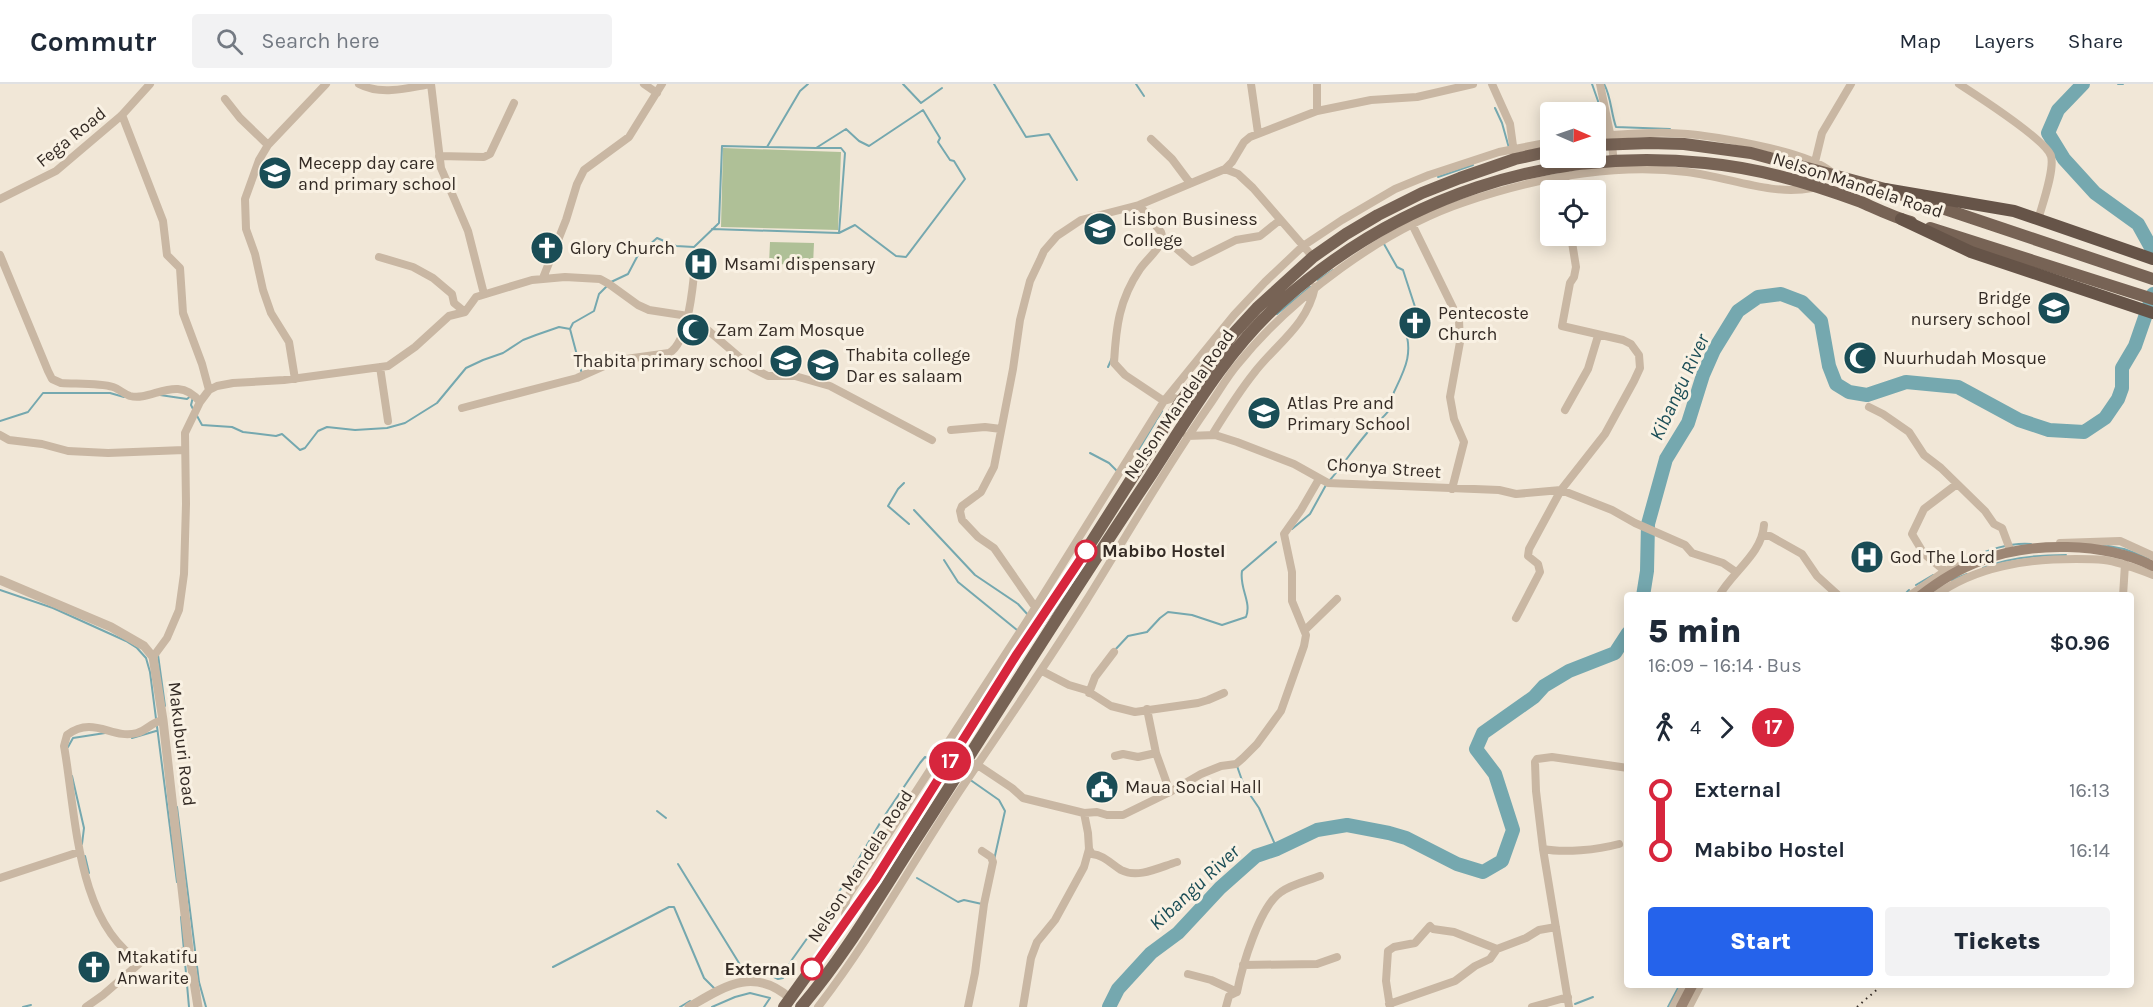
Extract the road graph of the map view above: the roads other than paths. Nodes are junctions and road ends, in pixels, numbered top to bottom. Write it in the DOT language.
graph roads {
  1 [pos="150,84"];
  2 [pos="326,84"];
  3 [pos="359,84"];
  4 [pos="431,84"];
  5 [pos="644,84"];
  6 [pos="662,84"];
  7 [pos="1251,84"];
  8 [pos="1317,84"];
  9 [pos="1473,84"];
  10 [pos="1492,84"];
  11 [pos="1600,84"];
  12 [pos="1851,84"];
  13 [pos="1959,84"];
  14 [pos="657,93"];
  15 [pos="225,99"];
  16 [pos="514,103"];
  17 [pos="1317,111"];
  18 [pos="122,115"];
  19 [pos="1258,133"];
  20 [pos="1151,139"];
  21 [pos="1606,139"];
  22 [pos="1611,140"];
  23 [pos="1606,142"];
  24 [pos="268,145"];
  25 [pos="1540,146"];
  26 [pos="1540,152"];
  27 [pos="1515,154"];
  28 [pos="439,156"];
  29 [pos="1614,166"];
  30 [pos="1814,166"];
  31 [pos="1225,169"];
  32 [pos="1565,170"];
  33 [pos="1566,180"];
  34 [pos="1190,183"];
  35 [pos="1885,189"];
  36 [pos="0,199"];
  37 [pos="1139,205"];
  38 [pos="1901,219"];
  39 [pos="2038,219"];
  40 [pos="1280,220"];
  41 [pos="1410,220"];
  42 [pos="1163,237"];
  43 [pos="1303,246"];
  44 [pos="1573,246"];
  45 [pos="696,253"];
  46 [pos="0,255"];
  47 [pos="379,257"];
  48 [pos="1313,257"];
  49 [pos="2153,259"];
  50 [pos="543,278"];
  51 [pos="2153,279"];
  52 [pos="1313,283"];
  53 [pos="484,294"];
  54 [pos="2153,299"];
  55 [pos="465,312"];
  56 [pos="2153,313"];
  57 [pos="688,316"];
  58 [pos="1598,336"];
  59 [pos="380,367"];
  60 [pos="295,379"];
  61 [pos="209,390"];
  62 [pos="1164,401"];
  63 [pos="1181,401"];
  64 [pos="200,402"];
  65 [pos="1869,407"];
  66 [pos="462,408"];
  67 [pos="1565,410"];
  68 [pos="388,421"];
  69 [pos="1001,429"];
  70 [pos="951,430"];
  71 [pos="1184,434"];
  72 [pos="0,435"];
  73 [pos="1212,435"];
  74 [pos="932,440"];
  75 [pos="184,450"];
  76 [pos="1319,479"];
  77 [pos="1957,484"];
  78 [pos="1452,489"];
  79 [pos="1561,490"];
  80 [pos="1764,525"];
  81 [pos="1763,536"];
  82 [pos="2011,550"];
  83 [pos="2153,556"];
  84 [pos="2125,564"];
  85 [pos="2153,566"];
  86 [pos="1945,571"];
  87 [pos="1736,572"];
  88 [pos="2153,575"];
  89 [pos="0,580"];
  90 [pos="1722,592"];
  91 [pos="1835,592"];
  92 [pos="1915,592"];
  93 [pos="1926,592"];
  94 [pos="1940,592"];
  95 [pos="2123,592"];
  96 [pos="1337,599"];
  97 [pos="1035,607"];
  98 [pos="1516,618"];
  99 [pos="1305,630"];
  100 [pos="1114,651"];
  101 [pos="153,657"];
  102 [pos="1042,671"];
  103 [pos="1089,693"];
  104 [pos="1224,693"];
  105 [pos="1147,709"];
  106 [pos="163,720"];
  107 [pos="1156,753"];
  108 [pos="1115,756"];
  109 [pos="974,763"];
  110 [pos="1624,767"];
  111 [pos="1170,792"];
  112 [pos="1084,813"];
  113 [pos="1619,844"];
  114 [pos="1089,849"];
  115 [pos="1543,849"];
  116 [pos="982,851"];
  117 [pos="79,852"];
  118 [pos="1177,862"];
  119 [pos="1,874"];
  120 [pos="1320,876"];
  121 [pos="845,923"];
  122 [pos="1556,927"];
  123 [pos="1497,949"];
  124 [pos="189,950"];
  125 [pos="1337,957"];
  126 [pos="141,962"];
  127 [pos="1243,964"];
  128 [pos="1188,974"];
  129 [pos="1683,988"];
  130 [pos="1691,988"];
  131 [pos="1699,988"];
  132 [pos="1237,992"];
  133 [pos="1568,997"];
  134 [pos="793,1005"];
  135 [pos="1390,1006"];
  136 [pos="86,1007"];
  137 [pos="198,1007"];
  138 [pos="688,1007"];
  139 [pos="818,1007"];
  140 [pos="968,1007"];
  141 [pos="1023,1007"];
  142 [pos="1226,1007"];
  143 [pos="1532,1007"];
  144 [pos="1569,1007"];
  145 [pos="1673,1007"];
  146 [pos="1681,1007"];
  147 [pos="1689,1007"];
  1 -- 18 [label="street, Fega Road"];
  2 -- 24 [label="street"];
  3 -- 4 [label="street"];
  4 -- 28 [label="street"];
  5 -- 14 [label="street"];
  6 -- 14 [label="street"];
  7 -- 19 [label="street"];
  8 -- 17 [label="street"];
  9 -- 17 [label="street"];
  10 -- 27 [label="street"];
  11 -- 22 [label="street"];
  12 -- 30 [label="street"];
  13 -- 39 [label="street"];
  14 -- 50 [label="street"];
  15 -- 24 [label="street"];
  16 -- 28 [label="street"];
  17 -- 19 [label="street"];
  18 -- 36 [label="street, Fega Road"];
  18 -- 61 [label="street"];
  19 -- 31 [label="street"];
  20 -- 34 [label="street"];
  21 -- 22 [label="street"];
  22 -- 23 [label="main road, Nelson Mandela Road"];
  22 -- 29 [label="street"];
  22 -- 30 [label="main road, Nelson Mandela Road"];
  24 -- 60 [label="street"];
  25 -- 27 [label="street"];
  26 -- 27 [label="main road, Nelson Mandela Road"];
  27 -- 43 [label="street"];
  27 -- 48 [label="main road, Nelson Mandela Road"];
  28 -- 53 [label="street"];
  29 -- 32 [label="main road, Nelson Mandela Road"];
  29 -- 38 [label="main road, Nelson Mandela Road"];
  30 -- 35 [label="main road, Nelson Mandela Road"];
  31 -- 34 [label="street"];
  31 -- 40 [label="street"];
  32 -- 33 [label="street"];
  32 -- 41 [label="main road, Nelson Mandela Road"];
  34 -- 37 [label="street"];
  35 -- 39 [label="highway"];
  35 -- 51 [label="main road, Nelson Mandela Road"];
  37 -- 42 [label="street"];
  37 -- 69 [label="street"];
  38 -- 54 [label="main road, Nelson Mandela Road"];
  38 -- 56 [label="highway"];
  39 -- 49 [label="highway"];
  40 -- 42 [label="street"];
  40 -- 43 [label="street"];
  41 -- 52 [label="main road, Nelson Mandela Road"];
  41 -- 78 [label="street"];
  42 -- 62 [label="street"];
  43 -- 48 [label="street"];
  43 -- 62 [label="street"];
  44 -- 58 [label="street"];
  45 -- 57 [label="street"];
  46 -- 64 [label="street"];
  47 -- 55 [label="street"];
  48 -- 63 [label="main road, Nelson Mandela Road"];
  50 -- 53 [label="street"];
  50 -- 57 [label="street"];
  52 -- 71 [label="main road, Nelson Mandela Road"];
  52 -- 73 [label="street"];
  53 -- 55 [label="street"];
  55 -- 59 [label="street"];
  57 -- 66 [label="street"];
  57 -- 74 [label="street"];
  58 -- 67 [label="street"];
  58 -- 79 [label="street"];
  59 -- 60 [label="street"];
  59 -- 68 [label="street"];
  60 -- 61 [label="street"];
  61 -- 64 [label="street"];
  62 -- 63 [label="street"];
  62 -- 97 [label="street"];
  63 -- 121 [label="main road, Nelson Mandela Road"];
  64 -- 75 [label="street"];
  65 -- 77 [label="street"];
  69 -- 70 [label="street"];
  69 -- 97 [label="street"];
  71 -- 73 [label="street, Chonya Street"];
  71 -- 102 [label="street"];
  71 -- 109 [label="main road, Nelson Mandela Road"];
  72 -- 75 [label="street"];
  73 -- 76 [label="street, Chonya Street"];
  75 -- 101 [label="street"];
  76 -- 78 [label="street, Chonya Street"];
  76 -- 99 [label="street"];
  77 -- 82 [label="street"];
  77 -- 86 [label="street"];
  78 -- 79 [label="street, Chonya Street"];
  79 -- 87 [label="street, Chonya Street"];
  79 -- 98 [label="street"];
  80 -- 81 [label="street"];
  81 -- 87 [label="street"];
  81 -- 91 [label="street"];
  82 -- 83 [label="street"];
  82 -- 85 [label="main road"];
  82 -- 86 [label="street"];
  82 -- 93 [label="main road"];
  84 -- 88 [label="street"];
  84 -- 94 [label="street"];
  84 -- 95 [label="street"];
  86 -- 92 [label="street"];
  87 -- 90 [label="street"];
  89 -- 101 [label="street"];
  96 -- 99 [label="street"];
  97 -- 121 [label="street"];
  99 -- 111 [label="street"];
  100 -- 103 [label="street"];
  101 -- 106 [label="street, Makuburi Road"];
  102 -- 103 [label="street"];
  102 -- 109 [label="street"];
  103 -- 105 [label="street"];
  104 -- 105 [label="street"];
  105 -- 107 [label="street"];
  106 -- 117 [label="street"];
  106 -- 124 [label="street, Makuburi Road"];
  107 -- 108 [label="street"];
  107 -- 111 [label="street"];
  109 -- 112 [label="street"];
  109 -- 134 [label="main road, Nelson Mandela Road"];
  109 -- 139 [label="street"];
  110 -- 115 [label="street"];
  111 -- 112 [label="street"];
  112 -- 114 [label="street"];
  113 -- 115 [label="street"];
  114 -- 118 [label="street"];
  114 -- 141 [label="street"];
  115 -- 122 [label="street"];
  116 -- 140 [label="street"];
  117 -- 119 [label="street"];
  117 -- 126 [label="street"];
  120 -- 127 [label="street"];
  121 -- 134 [label="main road, Nelson Mandela Road"];
  122 -- 123 [label="street"];
  122 -- 133 [label="street"];
  123 -- 135 [label="street"];
  123 -- 135 [label="street"];
  124 -- 126 [label="street"];
  124 -- 137 [label="street, Makuburi Road"];
  125 -- 127 [label="street"];
  126 -- 136 [label="street"];
  127 -- 132 [label="street"];
  128 -- 132 [label="street"];
  129 -- 145 [label="street"];
  130 -- 146 [label="main road"];
  131 -- 147 [label="street"];
  132 -- 142 [label="street"];
  133 -- 143 [label="street"];
  133 -- 144 [label="street"];
  134 -- 138 [label="street"];
}
